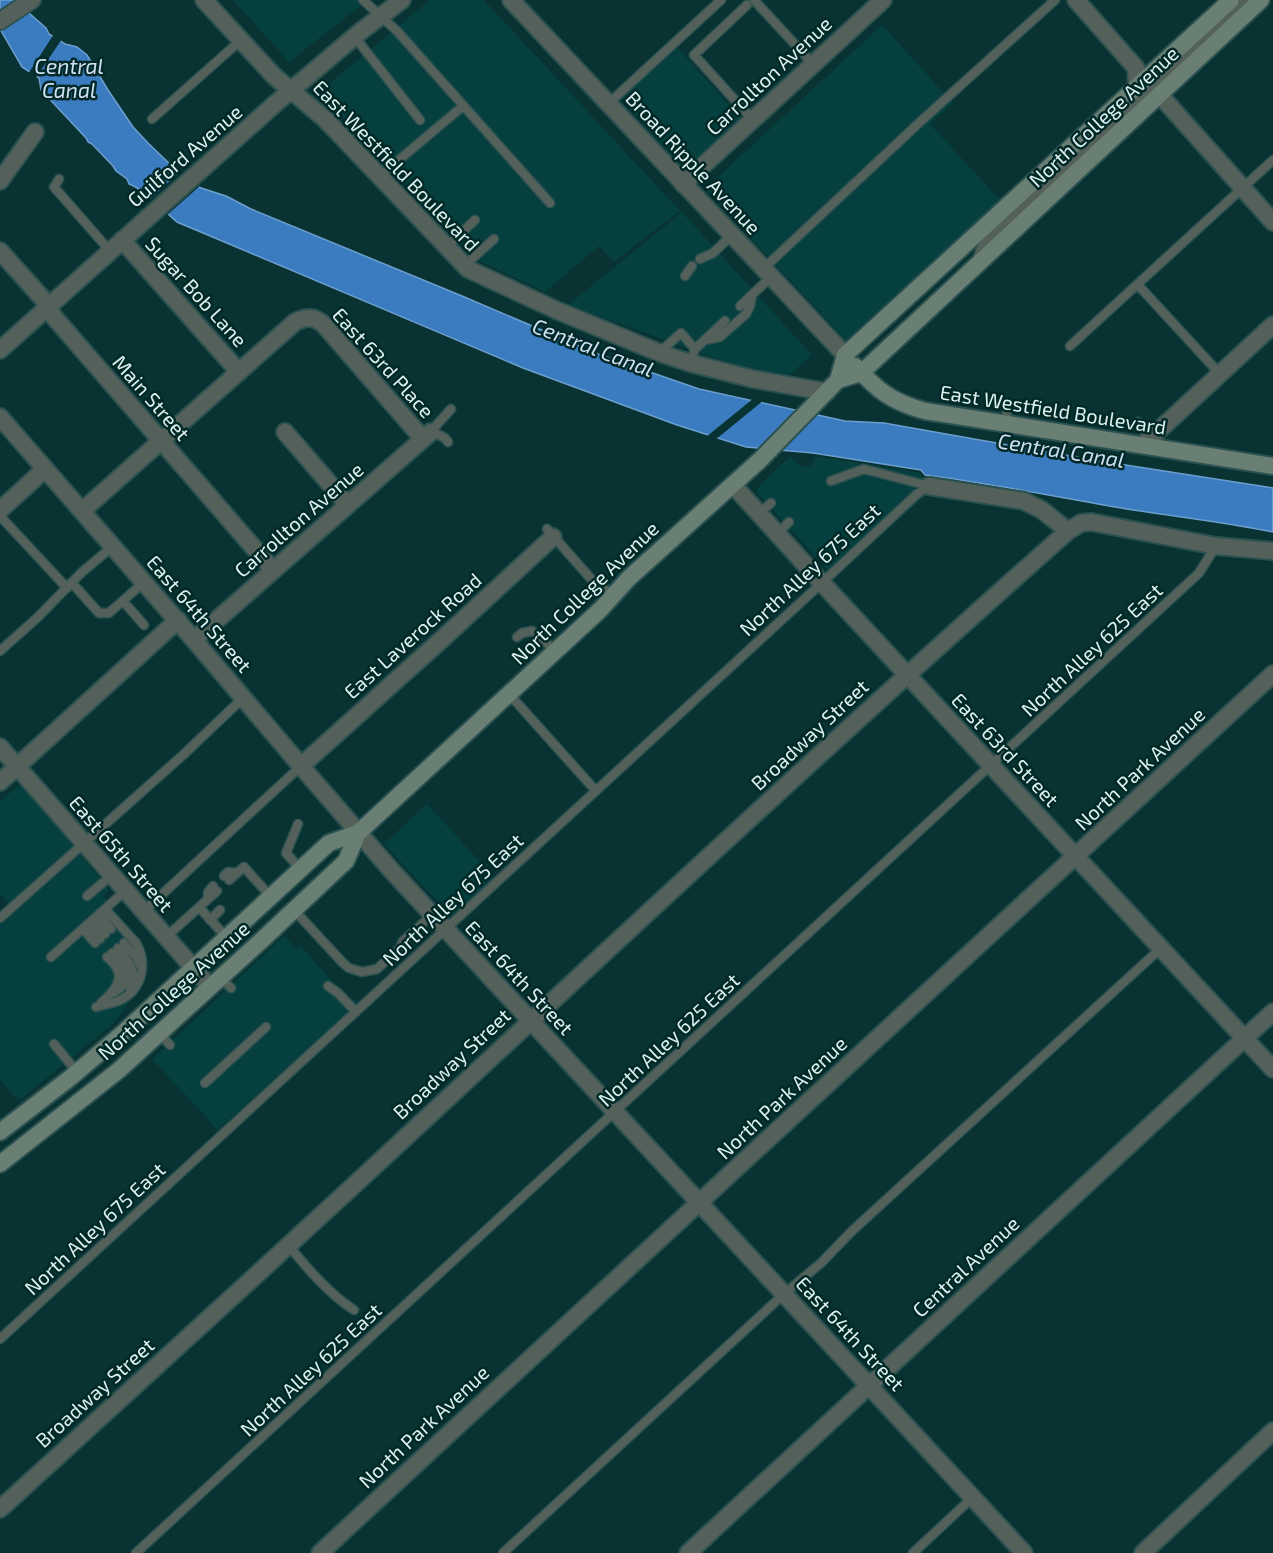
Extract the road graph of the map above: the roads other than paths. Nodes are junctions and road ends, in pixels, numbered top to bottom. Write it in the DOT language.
graph roads {
  1 [pos="32,0"];
  2 [pos="204,0"];
  3 [pos="363,0"];
  4 [pos="402,0"];
  5 [pos="511,0"];
  6 [pos="721,0"];
  7 [pos="883,0"];
  8 [pos="1055,0"];
  9 [pos="1076,0"];
  10 [pos="1231,0"];
  11 [pos="1246,0"];
  12 [pos="1261,0"];
  13 [pos="750,2"];
  14 [pos="380,16"];
  15 [pos="0,21"];
  16 [pos="354,36"];
  17 [pos="241,40"];
  18 [pos="813,64"];
  19 [pos="1136,68"];
  20 [pos="1155,70"];
  21 [pos="1137,86"];
  22 [pos="292,91"];
  23 [pos="1159,94"];
  24 [pos="608,104"];
  25 [pos="463,106"];
  26 [pos="152,119"];
  27 [pos="420,120"];
  28 [pos="753,120"];
  29 [pos="35,132"];
  30 [pos="1273,160"];
  31 [pos="380,177"];
  32 [pos="59,179"];
  33 [pos="0,181"];
  34 [pos="683,184"];
  35 [pos="1243,188"];
  36 [pos="549,203"];
  37 [pos="475,220"];
  38 [pos="1273,222"];
  39 [pos="732,236"];
  40 [pos="494,239"];
  41 [pos="116,246"];
  42 [pos="980,246"];
  43 [pos="446,247"];
  44 [pos="961,248"];
  45 [pos="0,251"];
  46 [pos="700,259"];
  47 [pos="976,265"];
  48 [pos="464,266"];
  49 [pos="692,266"];
  50 [pos="767,273"];
  51 [pos="685,276"];
  52 [pos="1138,285"];
  53 [pos="752,295"];
  54 [pos="740,306"];
  55 [pos="48,307"];
  56 [pos="725,321"];
  57 [pos="1273,325"];
  58 [pos="705,340"];
  59 [pos="1071,346"];
  60 [pos="0,350"];
  61 [pos="660,353"];
  62 [pos="845,355"];
  63 [pos="693,356"];
  64 [pos="238,372"];
  65 [pos="861,373"];
  66 [pos="1220,374"];
  67 [pos="828,391"];
  68 [pos="451,409"];
  69 [pos="0,417"];
  70 [pos="1138,422"];
  71 [pos="285,432"];
  72 [pos="427,435"];
  73 [pos="1149,436"];
  74 [pos="160,441"];
  75 [pos="448,441"];
  76 [pos="1273,466"];
  77 [pos="45,469"];
  78 [pos="831,482"];
  79 [pos="733,485"];
  80 [pos="929,486"];
  81 [pos="348,505"];
  82 [pos="0,510"];
  83 [pos="82,511"];
  84 [pos="0,516"];
  85 [pos="1068,531"];
  86 [pos="550,533"];
  87 [pos="113,546"];
  88 [pos="1216,546"];
  89 [pos="1273,550"];
  90 [pos="273,570"];
  91 [pos="144,582"];
  92 [pos="822,583"];
  93 [pos="69,586"];
  94 [pos="615,595"];
  95 [pos="123,601"];
  96 [pos="178,620"];
  97 [pos="144,625"];
  98 [pos="517,637"];
  99 [pos="194,640"];
  100 [pos="0,651"];
  101 [pos="555,652"];
  102 [pos="907,674"];
  103 [pos="1273,674"];
  104 [pos="509,694"];
  105 [pos="243,698"];
  106 [pos="0,747"];
  107 [pos="17,766"];
  108 [pos="301,766"];
  109 [pos="992,766"];
  110 [pos="0,782"];
  111 [pos="597,790"];
  112 [pos="298,824"];
  113 [pos="358,833"];
  114 [pos="84,843"];
  115 [pos="1076,857"];
  116 [pos="301,870"];
  117 [pos="112,875"];
  118 [pos="227,878"];
  119 [pos="215,888"];
  120 [pos="125,891"];
  121 [pos="87,896"];
  122 [pos="272,897"];
  123 [pos="199,907"];
  124 [pos="220,910"];
  125 [pos="294,910"];
  126 [pos="144,912"];
  127 [pos="432,915"];
  128 [pos="0,918"];
  129 [pos="94,919"];
  130 [pos="210,920"];
  131 [pos="445,930"];
  132 [pos="166,937"];
  133 [pos="227,938"];
  134 [pos="1161,948"];
  135 [pos="115,950"];
  136 [pos="51,957"];
  137 [pos="193,969"];
  138 [pos="142,974"];
  139 [pos="221,985"];
  140 [pos="328,986"];
  141 [pos="107,1000"];
  142 [pos="96,1008"];
  143 [pos="356,1012"];
  144 [pos="1273,1012"];
  145 [pos="530,1021"];
  146 [pos="266,1027"];
  147 [pos="1245,1038"];
  148 [pos="54,1044"];
  149 [pos="1273,1068"];
  150 [pos="77,1072"];
  151 [pos="205,1083"];
  152 [pos="615,1112"];
  153 [pos="0,1132"];
  154 [pos="0,1164"];
  155 [pos="699,1203"];
  156 [pos="288,1245"];
  157 [pos="784,1294"];
  158 [pos="354,1310"];
  159 [pos="0,1339"];
  160 [pos="869,1386"];
  161 [pos="1273,1431"];
  162 [pos="973,1497"];
  163 [pos="0,1509"];
  164 [pos="136,1553"];
  165 [pos="320,1553"];
  166 [pos="503,1553"];
  167 [pos="688,1553"];
  168 [pos="913,1553"];
  169 [pos="1024,1553"];
  170 [pos="1143,1553"];
  1 -- 15 [label="street"];
  2 -- 17 [label="street, East Westfield Boulevard"];
  3 -- 14 [label="lane"];
  4 -- 14 [label="street, Guilford Avenue"];
  5 -- 24 [label="street, Broad Ripple Avenue"];
  6 -- 24 [label="lane"];
  7 -- 18 [label="street, Carrollton Avenue"];
  8 -- 50 [label="lane"];
  9 -- 19 [label="street"];
  10 -- 20 [label="main road, North College Avenue"];
  11 -- 42 [label="lane, North College Avenue"];
  12 -- 23 [label="main road, North College Avenue"];
  13 -- 18 [label="lane"];
  13 -- 28 [label="lane"];
  14 -- 16 [label="street, Guilford Avenue"];
  14 -- 25 [label="lane"];
  16 -- 22 [label="street, Guilford Avenue"];
  16 -- 27 [label="lane"];
  17 -- 22 [label="street, East Westfield Boulevard"];
  17 -- 26 [label="lane"];
  18 -- 28 [label="street, Carrollton Avenue"];
  19 -- 20 [label="street"];
  19 -- 21 [label="street"];
  20 -- 21 [label="main road, North College Avenue"];
  21 -- 44 [label="main road, North College Avenue"];
  22 -- 31 [label="street, East Westfield Boulevard"];
  22 -- 41 [label="street, Guilford Avenue"];
  23 -- 35 [label="street"];
  23 -- 47 [label="main road, North College Avenue"];
  24 -- 34 [label="street, Broad Ripple Avenue"];
  25 -- 31 [label="lane"];
  25 -- 36 [label="lane"];
  28 -- 34 [label="street, Carrollton Avenue"];
  29 -- 33 [label="street"];
  30 -- 35 [label="lane"];
  31 -- 43 [label="street, East Westfield Boulevard"];
  32 -- 41 [label="lane"];
  34 -- 39 [label="street, Broad Ripple Avenue"];
  35 -- 38 [label="street"];
  35 -- 52 [label="lane"];
  37 -- 43 [label="lane"];
  39 -- 46 [label="lane"];
  39 -- 50 [label="street, Broad Ripple Avenue"];
  40 -- 48 [label="lane"];
  41 -- 55 [label="street, Guilford Avenue"];
  41 -- 64 [label="street, Sugar Bob Lane"];
  42 -- 44 [label="lane"];
  42 -- 47 [label="lane"];
  43 -- 48 [label="street, East Westfield Boulevard"];
  44 -- 62 [label="main road, North College Avenue"];
  45 -- 55 [label="street, Main Street"];
  47 -- 65 [label="main road, North College Avenue"];
  48 -- 61 [label="street, East Westfield Boulevard"];
  49 -- 51 [label="lane"];
  50 -- 53 [label="lane"];
  50 -- 62 [label="street, Broad Ripple Avenue"];
  52 -- 59 [label="lane"];
  52 -- 66 [label="lane"];
  53 -- 54 [label="lane"];
  53 -- 58 [label="lane"];
  55 -- 60 [label="street, Guilford Avenue"];
  55 -- 74 [label="street, Main Street"];
  56 -- 58 [label="lane"];
  57 -- 66 [label="street"];
  58 -- 63 [label="lane"];
  61 -- 63 [label="street, East Westfield Boulevard"];
  61 -- 63 [label="lane"];
  62 -- 65 [label="main road, East Westfield Boulevard"];
  62 -- 67 [label="main road, North College Avenue"];
  63 -- 67 [label="street, East Westfield Boulevard"];
  64 -- 72 [label="street, East 63rd Place"];
  64 -- 74 [label="street"];
  65 -- 67 [label="main road, North College Avenue"];
  65 -- 73 [label="main road, East Westfield Boulevard"];
  66 -- 73 [label="street"];
  67 -- 79 [label="main road, North College Avenue"];
  68 -- 72 [label="lane"];
  69 -- 77 [label="street, East 64th Street"];
  70 -- 73 [label="lane"];
  71 -- 81 [label="street"];
  72 -- 75 [label="lane"];
  72 -- 81 [label="street, Carrollton Avenue"];
  73 -- 76 [label="main road, East Westfield Boulevard"];
  74 -- 83 [label="street"];
  74 -- 90 [label="street, Main Street"];
  77 -- 82 [label="street"];
  77 -- 83 [label="street, East 64th Street"];
  78 -- 80 [label="lane"];
  79 -- 92 [label="street, East 63rd Street"];
  79 -- 94 [label="main road, North College Avenue"];
  80 -- 85 [label="street"];
  80 -- 92 [label="lane, North Alley 675 East"];
  81 -- 90 [label="street, Carrollton Avenue"];
  83 -- 87 [label="street, East 64th Street"];
  84 -- 93 [label="lane"];
  85 -- 88 [label="street"];
  85 -- 102 [label="street, Broadway Street"];
  86 -- 94 [label="lane"];
  86 -- 108 [label="street, East Laverock Road"];
  87 -- 91 [label="street, East 64th Street"];
  87 -- 93 [label="lane"];
  88 -- 89 [label="street"];
  88 -- 109 [label="lane, North Alley 625 East"];
  90 -- 99 [label="street, Carrollton Avenue"];
  91 -- 95 [label="lane"];
  91 -- 96 [label="street, East 64th Street"];
  92 -- 102 [label="street, East 63rd Street"];
  92 -- 111 [label="lane, North Alley 675 East"];
  93 -- 95 [label="lane"];
  93 -- 100 [label="lane"];
  94 -- 101 [label="main road, North College Avenue"];
  95 -- 97 [label="lane"];
  96 -- 99 [label="street, East 64th Street"];
  96 -- 107 [label="street"];
  98 -- 101 [label="lane"];
  99 -- 105 [label="street, East 64th Street"];
  101 -- 104 [label="main road, North College Avenue"];
  102 -- 109 [label="street, East 63rd Street"];
  102 -- 145 [label="street, Broadway Street"];
  103 -- 115 [label="street, North Park Avenue"];
  104 -- 111 [label="lane"];
  104 -- 113 [label="main road, North College Avenue"];
  105 -- 108 [label="street, East 64th Street"];
  105 -- 114 [label="lane"];
  106 -- 107 [label="street, East 65th Street"];
  107 -- 110 [label="street"];
  107 -- 114 [label="street, East 65th Street"];
  108 -- 113 [label="street, East 64th Street"];
  108 -- 126 [label="lane"];
  109 -- 115 [label="street, East 63rd Street"];
  109 -- 152 [label="lane, North Alley 625 East"];
  111 -- 131 [label="lane, North Alley 675 East"];
  112 -- 116 [label="lane"];
  113 -- 116 [label="main road, North College Avenue"];
  113 -- 125 [label="main road, North College Avenue"];
  113 -- 127 [label="street, East 64th Street"];
  114 -- 117 [label="street, East 65th Street"];
  114 -- 128 [label="lane"];
  115 -- 134 [label="street, East 63rd Street"];
  115 -- 155 [label="street, North Park Avenue"];
  116 -- 122 [label="main road, North College Avenue"];
  117 -- 120 [label="street, East 65th Street"];
  117 -- 121 [label="lane"];
  118 -- 122 [label="lane"];
  119 -- 123 [label="lane"];
  120 -- 126 [label="street, East 65th Street"];
  120 -- 129 [label="lane"];
  122 -- 133 [label="main road, North College Avenue"];
  123 -- 130 [label="lane"];
  123 -- 132 [label="lane"];
  124 -- 130 [label="lane"];
  125 -- 127 [label="lane"];
  125 -- 139 [label="main road, North College Avenue"];
  126 -- 132 [label="street, East 65th Street"];
  127 -- 131 [label="street, East 64th Street"];
  129 -- 129 [label="lane"];
  129 -- 136 [label="lane"];
  129 -- 138 [label="lane"];
  130 -- 133 [label="lane"];
  131 -- 143 [label="lane, North Alley 675 East"];
  131 -- 145 [label="street, East 64th Street"];
  132 -- 137 [label="street, East 65th Street"];
  133 -- 137 [label="main road, North College Avenue"];
  134 -- 147 [label="street, East 63rd Street"];
  134 -- 157 [label="lane"];
  135 -- 138 [label="lane"];
  135 -- 141 [label="lane"];
  135 -- 141 [label="lane"];
  137 -- 139 [label="street, East 65th Street"];
  137 -- 150 [label="main road, North College Avenue"];
  138 -- 141 [label="lane"];
  139 -- 154 [label="main road, North College Avenue"];
  140 -- 143 [label="lane"];
  141 -- 142 [label="lane"];
  143 -- 159 [label="lane, North Alley 675 East"];
  144 -- 147 [label="street, Central Avenue"];
  145 -- 152 [label="street, East 64th Street"];
  145 -- 156 [label="street, Broadway Street"];
  146 -- 151 [label="lane"];
  147 -- 149 [label="street, East 63rd Street"];
  147 -- 160 [label="street, Central Avenue"];
  148 -- 150 [label="lane"];
  150 -- 153 [label="main road, North College Avenue"];
  152 -- 155 [label="street, East 64th Street"];
  152 -- 164 [label="lane, North Alley 625 East"];
  155 -- 157 [label="street, East 64th Street"];
  155 -- 165 [label="street, North Park Avenue"];
  156 -- 158 [label="lane"];
  156 -- 163 [label="street, Broadway Street"];
  157 -- 160 [label="street, East 64th Street"];
  157 -- 166 [label="lane"];
  160 -- 162 [label="street, East 64th Street"];
  160 -- 167 [label="street, Central Avenue"];
  161 -- 170 [label="street"];
  162 -- 168 [label="lane"];
  162 -- 169 [label="street, East 64th Street"];
}
